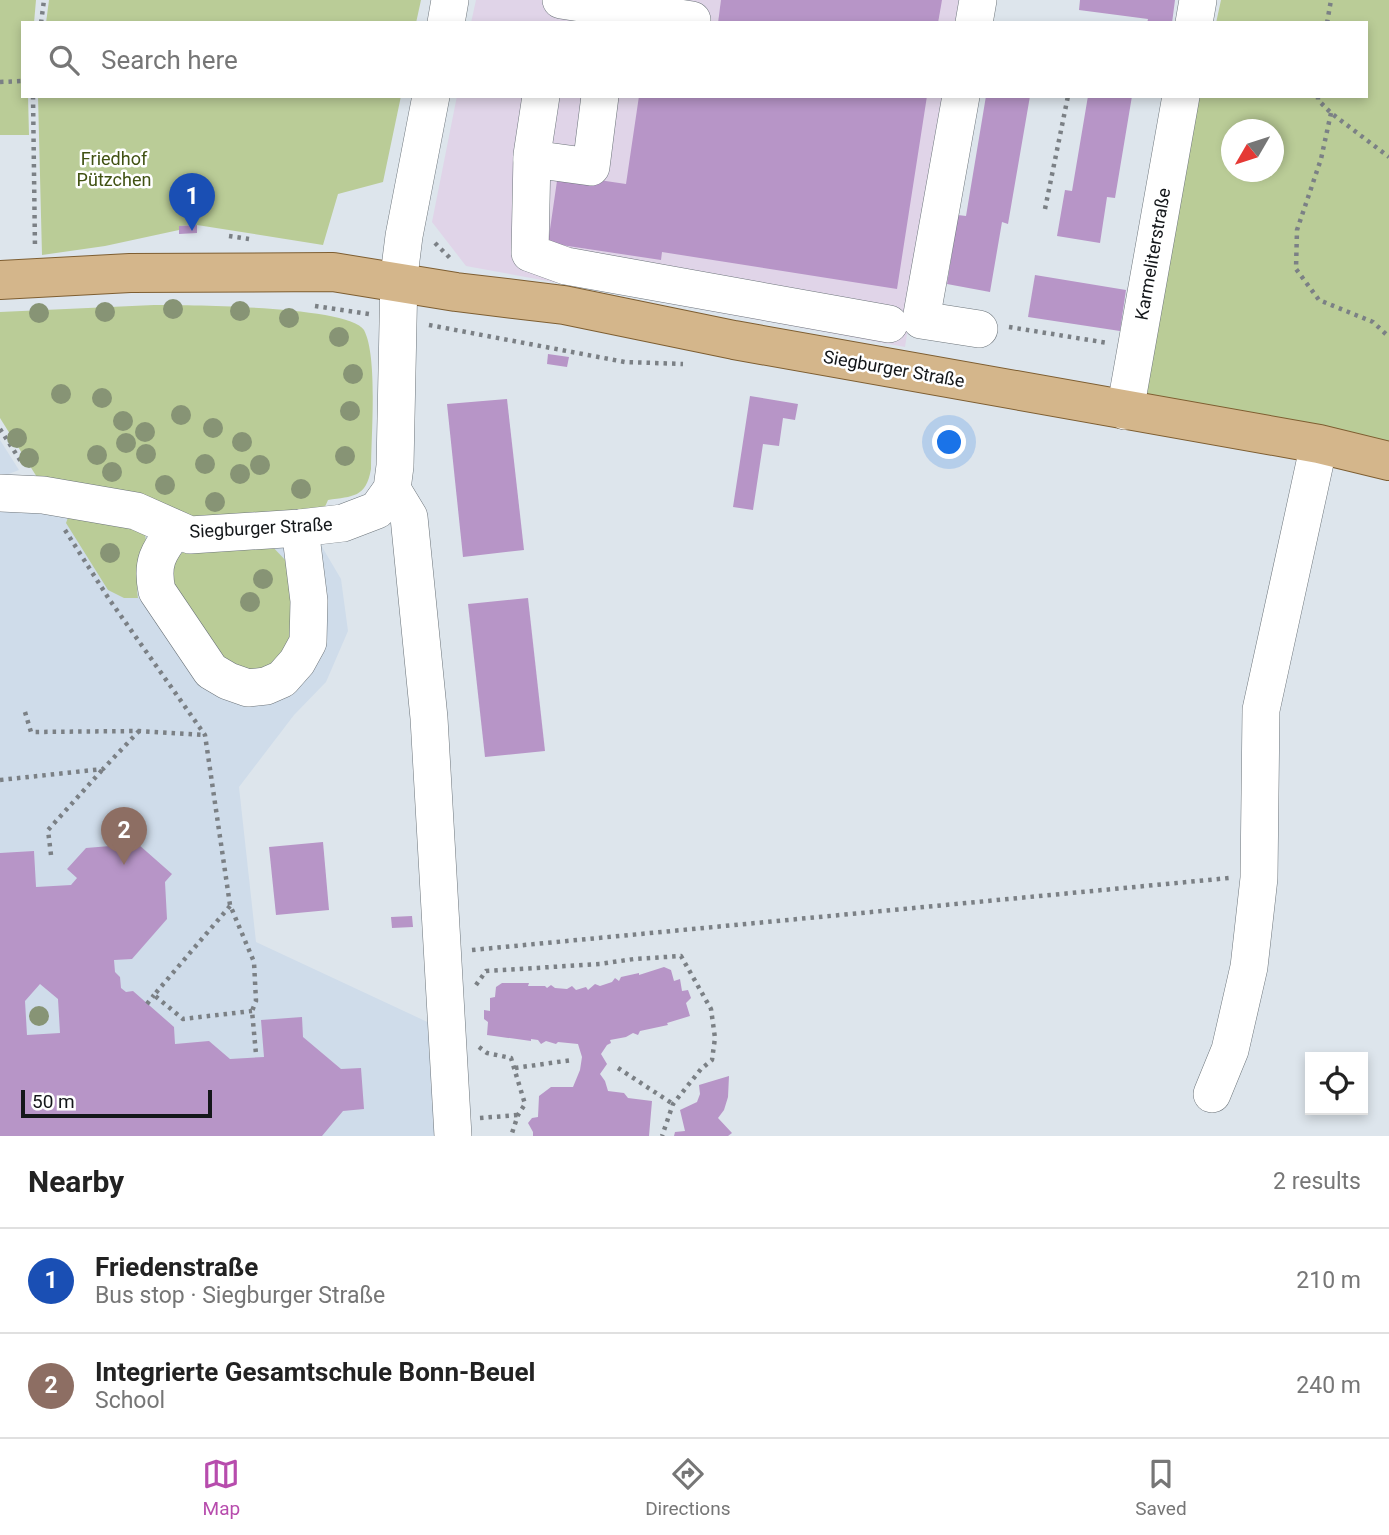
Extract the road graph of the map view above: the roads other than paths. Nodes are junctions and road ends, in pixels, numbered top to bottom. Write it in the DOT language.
graph roads {
  1 [pos="450,0"];
  2 [pos="554,0"];
  3 [pos="561,0"];
  4 [pos="978,0"];
  5 [pos="1198,0"];
  6 [pos="672,12"];
  7 [pos="611,15"];
  8 [pos="446,21"];
  9 [pos="551,21"];
  10 [pos="974,21"];
  11 [pos="1194,21"];
  12 [pos="431,98"];
  13 [pos="541,98"];
  14 [pos="600,98"];
  15 [pos="961,98"];
  16 [pos="1181,98"];
  17 [pos="532,159"];
  18 [pos="18,279"];
  19 [pos="399,282"];
  20 [pos="889,324"];
  21 [pos="979,329"];
  22 [pos="1125,411"];
  23 [pos="1319,444"];
  24 [pos="1389,461"];
  25 [pos="392,489"];
  26 [pos="0,493"];
  27 [pos="300,528"];
  28 [pos="175,530"];
  29 [pos="1212,1094"];
  30 [pos="453,1136"];
  1 -- 8 [label="street"];
  2 -- 9 [label="street"];
  3 -- 7 [label="street"];
  4 -- 10 [label="street"];
  5 -- 11 [label="street"];
  6 -- 7 [label="street"];
  12 -- 19 [label="street"];
  13 -- 17 [label="street"];
  14 -- 17 [label="street"];
  15 -- 21 [label="street"];
  16 -- 22 [label="street, Karmeliterstraße"];
  17 -- 20 [label="street"];
  18 -- 19 [label="main road, Siegburger Straße"];
  19 -- 22 [label="main road, Siegburger Straße"];
  19 -- 25 [label="street"];
  22 -- 23 [label="main road, Siegburger Straße"];
  23 -- 24 [label="main road, Siegburger Straße"];
  23 -- 29 [label="street"];
  25 -- 27 [label="street, Siegburger Straße"];
  25 -- 30 [label="street"];
  26 -- 28 [label="street, Siegburger Straße"];
  27 -- 28 [label="street, Siegburger Straße"];
  27 -- 28 [label="street"];
}
